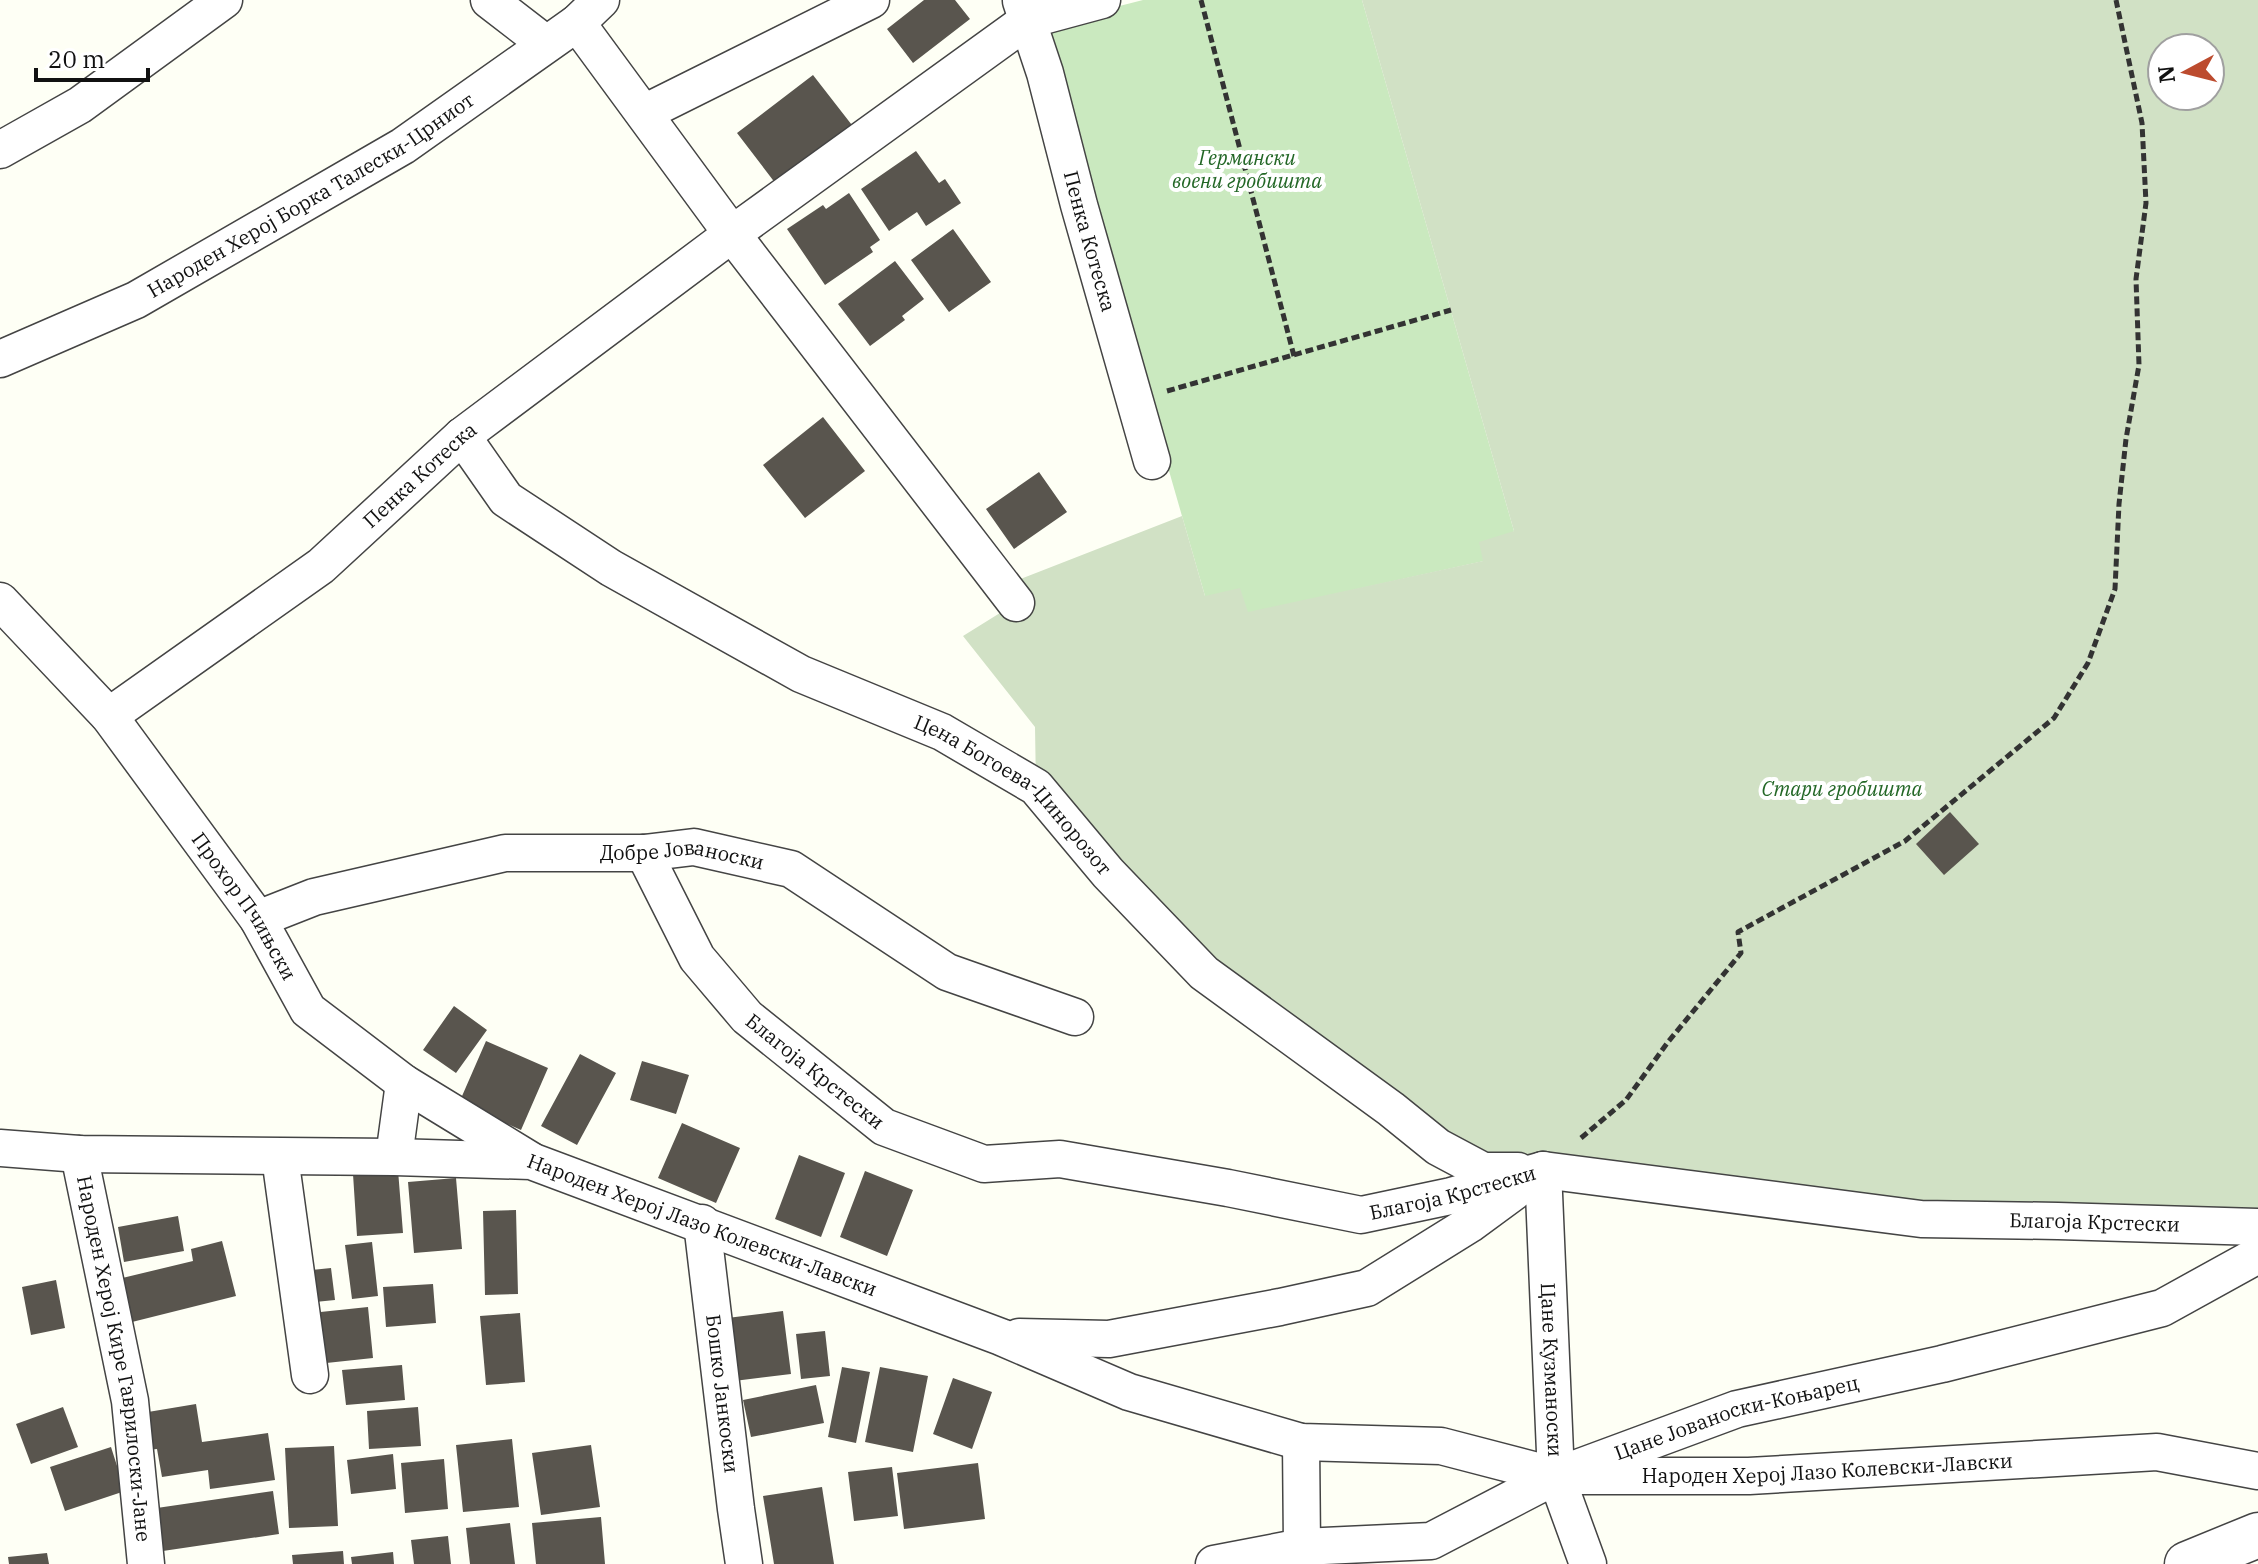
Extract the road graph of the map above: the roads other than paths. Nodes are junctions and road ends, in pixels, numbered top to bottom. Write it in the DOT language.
graph roads {
  1 [pos="224,0"];
  2 [pos="489,0"];
  3 [pos="871,0"];
  4 [pos="1102,0"];
  5 [pos="1024,10"];
  6 [pos="589,11"];
  7 [pos="546,44"];
  8 [pos="644,113"];
  9 [pos="0,150"];
  10 [pos="732,234"];
  11 [pos="0,359"];
  12 [pos="462,436"];
  13 [pos="1152,461"];
  14 [pos="0,601"];
  15 [pos="1016,603"];
  16 [pos="109,716"];
  17 [pos="644,853"];
  18 [pos="258,919"];
  19 [pos="1075,1017"];
  20 [pos="404,1083"];
  21 [pos="0,1148"];
  22 [pos="79,1154"];
  23 [pos="280,1157"];
  24 [pos="394,1157"];
  25 [pos="531,1161"];
  26 [pos="1543,1170"];
  27 [pos="702,1223"];
  28 [pos="2258,1227"];
  29 [pos="2258,1255"];
  30 [pos="1001,1337"];
  31 [pos="310,1375"];
  32 [pos="1301,1442"];
  33 [pos="2258,1471"];
  34 [pos="1556,1476"];
  35 [pos="2258,1535"];
  36 [pos="1302,1547"];
  37 [pos="146,1564"];
  38 [pos="744,1564"];
  39 [pos="1214,1564"];
  40 [pos="1588,1564"];
  41 [pos="2187,1564"];
  1 -- 9 [label="street"];
  2 -- 7 [label="street"];
  3 -- 8 [label="street"];
  4 -- 5 [label="street, Пенка Котеска"];
  5 -- 10 [label="street, Пенка Котеска"];
  5 -- 13 [label="street, Пенка Котеска"];
  6 -- 7 [label="street, Народен Херој Борка Талески-Црниот"];
  6 -- 8 [label="street"];
  7 -- 11 [label="street, Народен Херој Борка Талески-Црниот"];
  8 -- 10 [label="street"];
  10 -- 12 [label="street, Пенка Котеска"];
  10 -- 15 [label="street"];
  12 -- 16 [label="street, Пенка Котеска"];
  12 -- 26 [label="street, Цена Богоева-Џинорозот"];
  14 -- 16 [label="street, Прохор Пчињски"];
  16 -- 18 [label="street, Прохор Пчињски"];
  17 -- 18 [label="street, Добре Јованоски"];
  17 -- 19 [label="street, Добре Јованоски"];
  17 -- 26 [label="street, Благоја Крстески"];
  18 -- 20 [label="street, Прохор Пчињски"];
  20 -- 24 [label="street"];
  20 -- 25 [label="street, Прохор Пчињски"];
  21 -- 22 [label="street, Народен Херој Лазо Колевски-Лавски"];
  22 -- 23 [label="street, Народен Херој Лазо Колевски-Лавски"];
  22 -- 37 [label="street, Народен Херој Кире Гаврилоски-Јанe"];
  23 -- 24 [label="street, Народен Херој Лазо Колевски-Лавски"];
  23 -- 31 [label="street"];
  24 -- 25 [label="street, Народен Херој Лазо Колевски-Лавски"];
  25 -- 27 [label="street, Народен Херој Лазо Колевски-Лавски"];
  26 -- 28 [label="street, Благоја Крстески"];
  26 -- 30 [label="street, Народен Херој Лазо Колевски-Лавски"];
  26 -- 34 [label="street, Цане Кузманоски"];
  27 -- 30 [label="street, Народен Херој Лазо Колевски-Лавски"];
  27 -- 38 [label="street, Бошко Јанкоски"];
  29 -- 34 [label="street, Цане Јованоски-Коњарец"];
  30 -- 32 [label="street, Народен Херој Лазо Колевски-Лавски"];
  32 -- 34 [label="street, Народен Херој Лазо Колевски-Лавски"];
  32 -- 36 [label="street"];
  33 -- 34 [label="street, Народен Херој Лазо Колевски-Лавски"];
  34 -- 36 [label="street, Цане Јованоски-Коњарец"];
  34 -- 40 [label="street, Цане Кузманоски"];
  35 -- 41 [label="street"];
  36 -- 39 [label="street, Цане Јованоски-Коњарец"];
}
